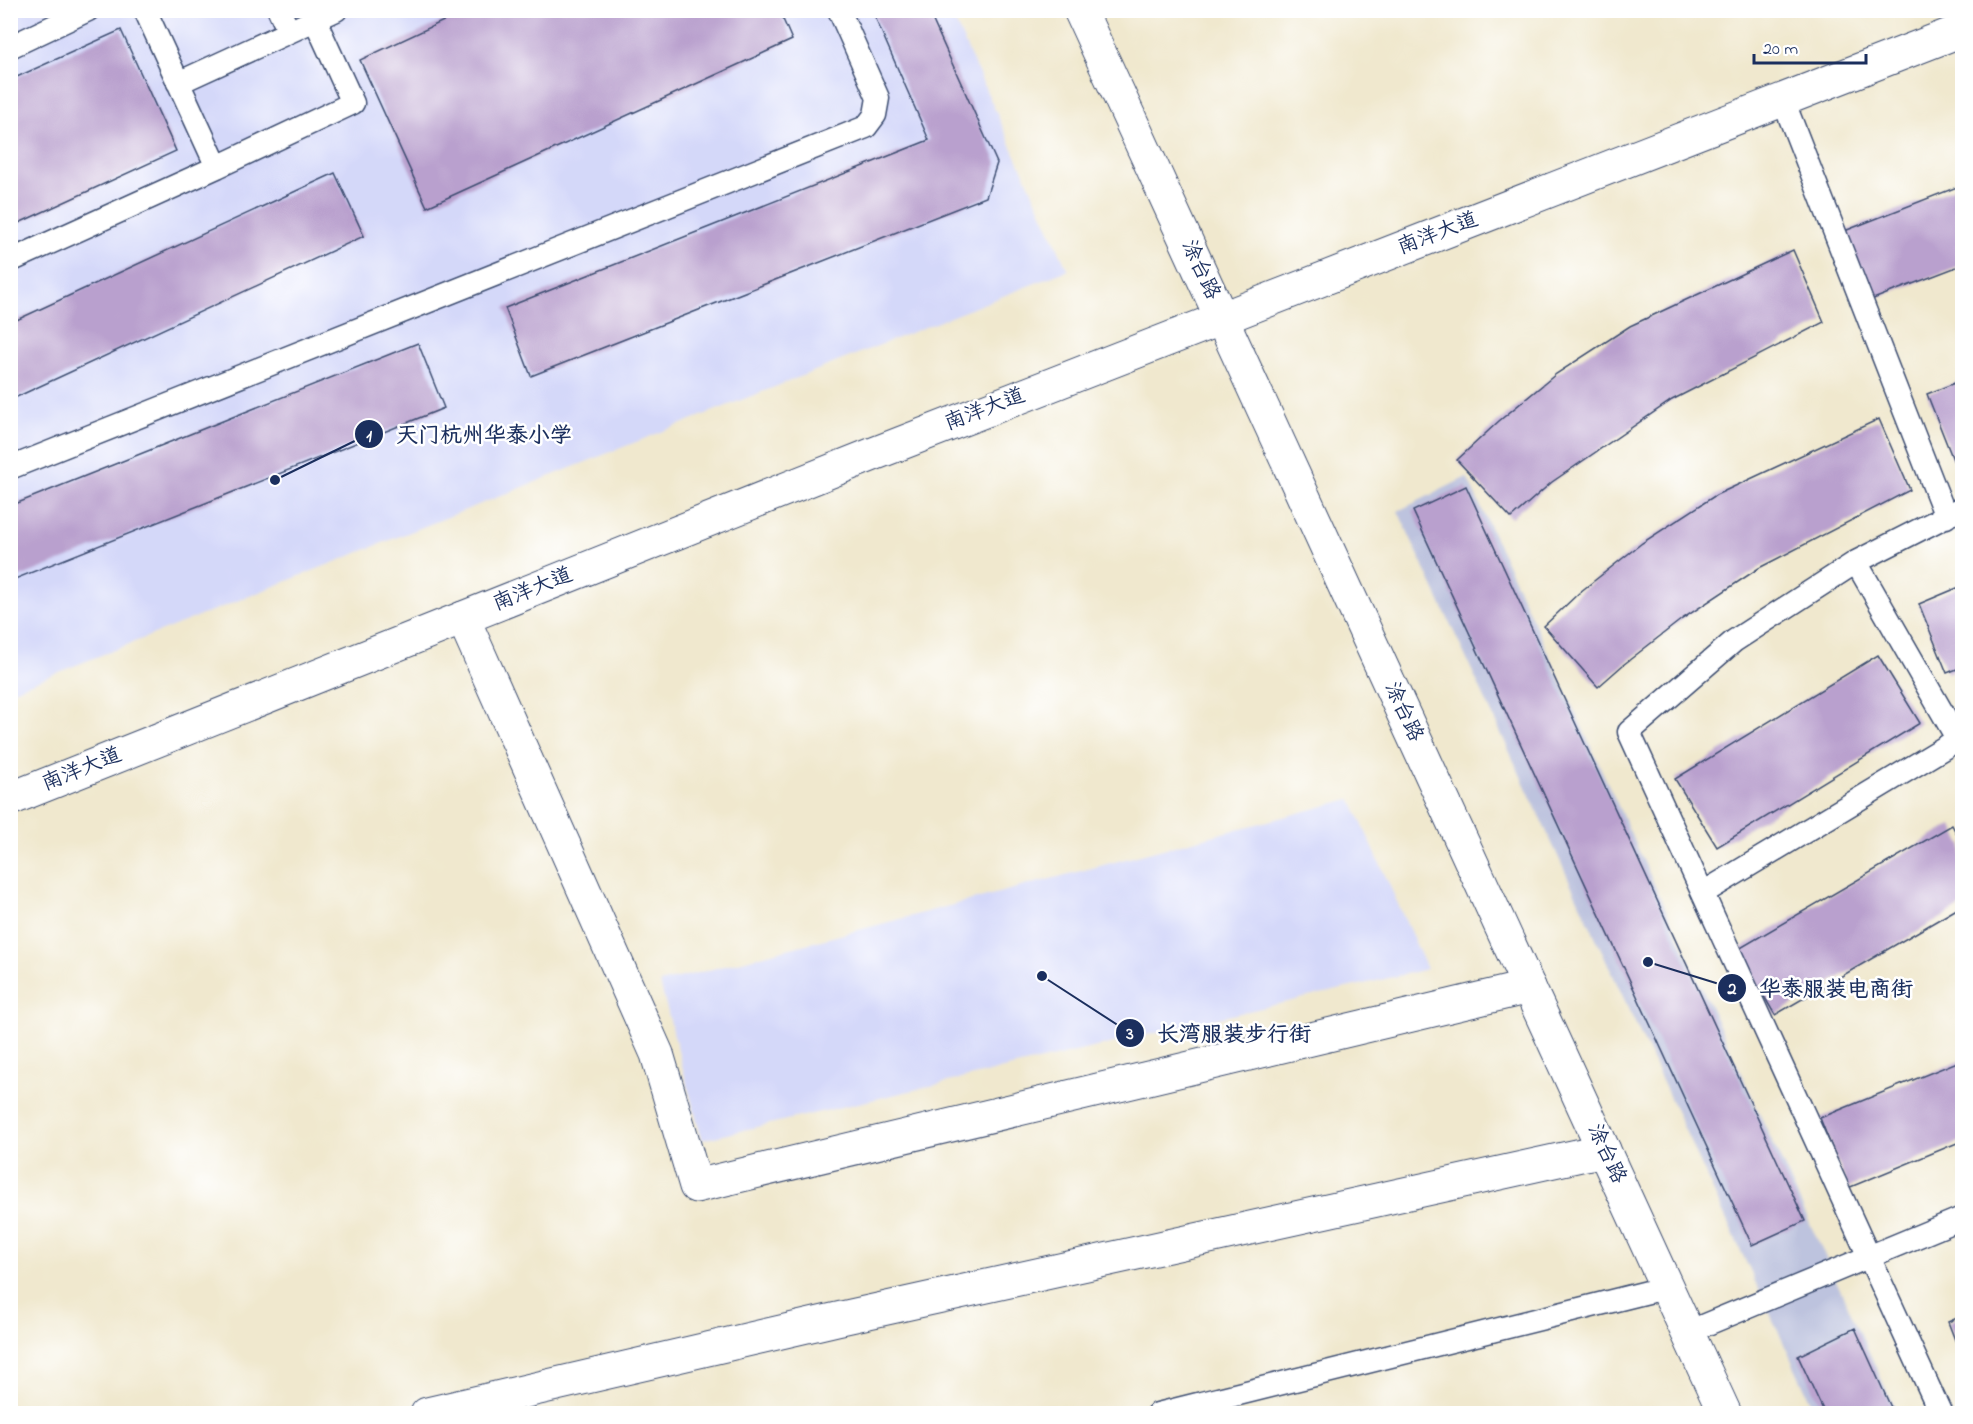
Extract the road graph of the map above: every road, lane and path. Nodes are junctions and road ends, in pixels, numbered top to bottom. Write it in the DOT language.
graph roads {
  1 [pos="88,10"];
  2 [pos="145,10"];
  3 [pos="279,10"];
  4 [pos="336,10"];
  5 [pos="839,10"];
  6 [pos="1080,10"];
  7 [pos="315,20"];
  8 [pos="1962,30"];
  9 [pos="289,32"];
  10 [pos="10,47"];
  11 [pos="178,83"];
  12 [pos="1783,100"];
  13 [pos="216,167"];
  14 [pos="10,261"];
  15 [pos="1222,318"];
  16 [pos="10,468"];
  17 [pos="1954,512"];
  18 [pos="1856,562"];
  19 [pos="463,618"];
  20 [pos="1960,738"];
  21 [pos="10,799"];
  22 [pos="1703,893"];
  23 [pos="1529,987"];
  24 [pos="1604,1150"];
  25 [pos="1962,1218"];
  26 [pos="1870,1257"];
  27 [pos="1668,1287"];
  28 [pos="1688,1332"];
  29 [pos="428,1413"];
  30 [pos="1158,1413"];
  31 [pos="1725,1413"];
  32 [pos="1941,1413"];
  1 -- 10 [label="lane"];
  2 -- 11 [label="lane"];
  3 -- 9 [label="lane"];
  4 -- 7 [label="lane"];
  5 -- 16 [label="lane"];
  6 -- 15 [label="street, 涂台路"];
  7 -- 9 [label="lane"];
  7 -- 13 [label="lane"];
  8 -- 12 [label="street, 南洋大道"];
  9 -- 11 [label="lane"];
  11 -- 13 [label="lane"];
  12 -- 15 [label="street, 南洋大道"];
  12 -- 17 [label="lane"];
  13 -- 14 [label="lane"];
  15 -- 19 [label="street, 南洋大道"];
  15 -- 23 [label="street, 涂台路"];
  17 -- 18 [label="lane"];
  18 -- 20 [label="lane"];
  18 -- 22 [label="lane"];
  19 -- 21 [label="street, 南洋大道"];
  19 -- 23 [label="street"];
  20 -- 22 [label="lane"];
  22 -- 26 [label="lane"];
  23 -- 24 [label="street, 涂台路"];
  24 -- 27 [label="street, 涂台路"];
  24 -- 29 [label="street"];
  25 -- 26 [label="lane"];
  26 -- 28 [label="lane"];
  26 -- 32 [label="lane"];
  27 -- 28 [label="street, 涂台路"];
  27 -- 30 [label="lane"];
  28 -- 31 [label="street, 涂台路"];
}
